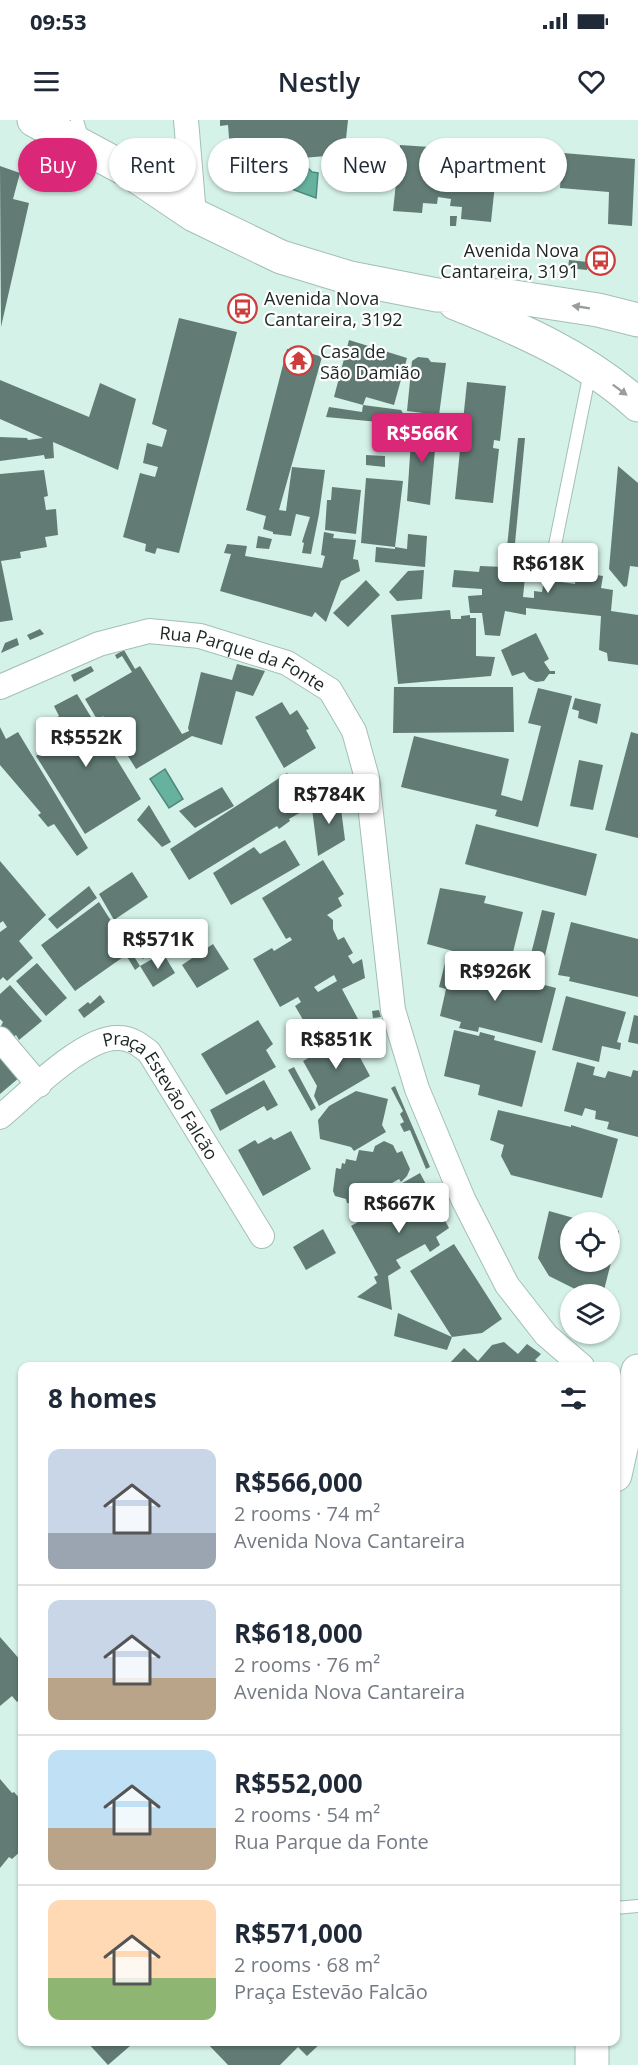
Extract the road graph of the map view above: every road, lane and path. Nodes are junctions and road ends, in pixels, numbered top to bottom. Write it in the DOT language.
graph roads {
  1 [pos="34,120"];
  2 [pos="186,120"];
  3 [pos="81,134"];
  4 [pos="194,215"];
  5 [pos="437,296"];
  6 [pos="638,320"];
  7 [pos="591,368"];
  8 [pos="638,405"];
  9 [pos="555,545"];
  10 [pos="0,687"];
  11 [pos="0,1039"];
  12 [pos="39,1085"];
  13 [pos="0,1117"];
  14 [pos="262,1236"];
  15 [pos="577,1362"];
  16 [pos="628,1387"];
  17 [pos="620,1441"];
  18 [pos="638,1906"];
  19 [pos="620,1908"];
  20 [pos="592,2046"];
  21 [pos="592,2065"];
  1 -- 3 [label="main road"];
  2 -- 4 [label="street"];
  3 -- 4 [label="main road"];
  4 -- 5 [label="main road"];
  6 -- 5 [label="main road, one-way"];
  5 -- 7 [label="main road"];
  7 -- 8 [label="main road, one-way"];
  7 -- 9 [label="lane"];
  10 -- 15 [label="street, Rua Parque da Fonte"];
  11 -- 12 [label="street"];
  12 -- 13 [label="street, Praça Estevão Falcão"];
  12 -- 14 [label="street, Praça Estevão Falcão"];
  16 -- 17 [label="main road"];
  18 -- 19 [label="lane"];
  20 -- 21 [label="main road"];
}
